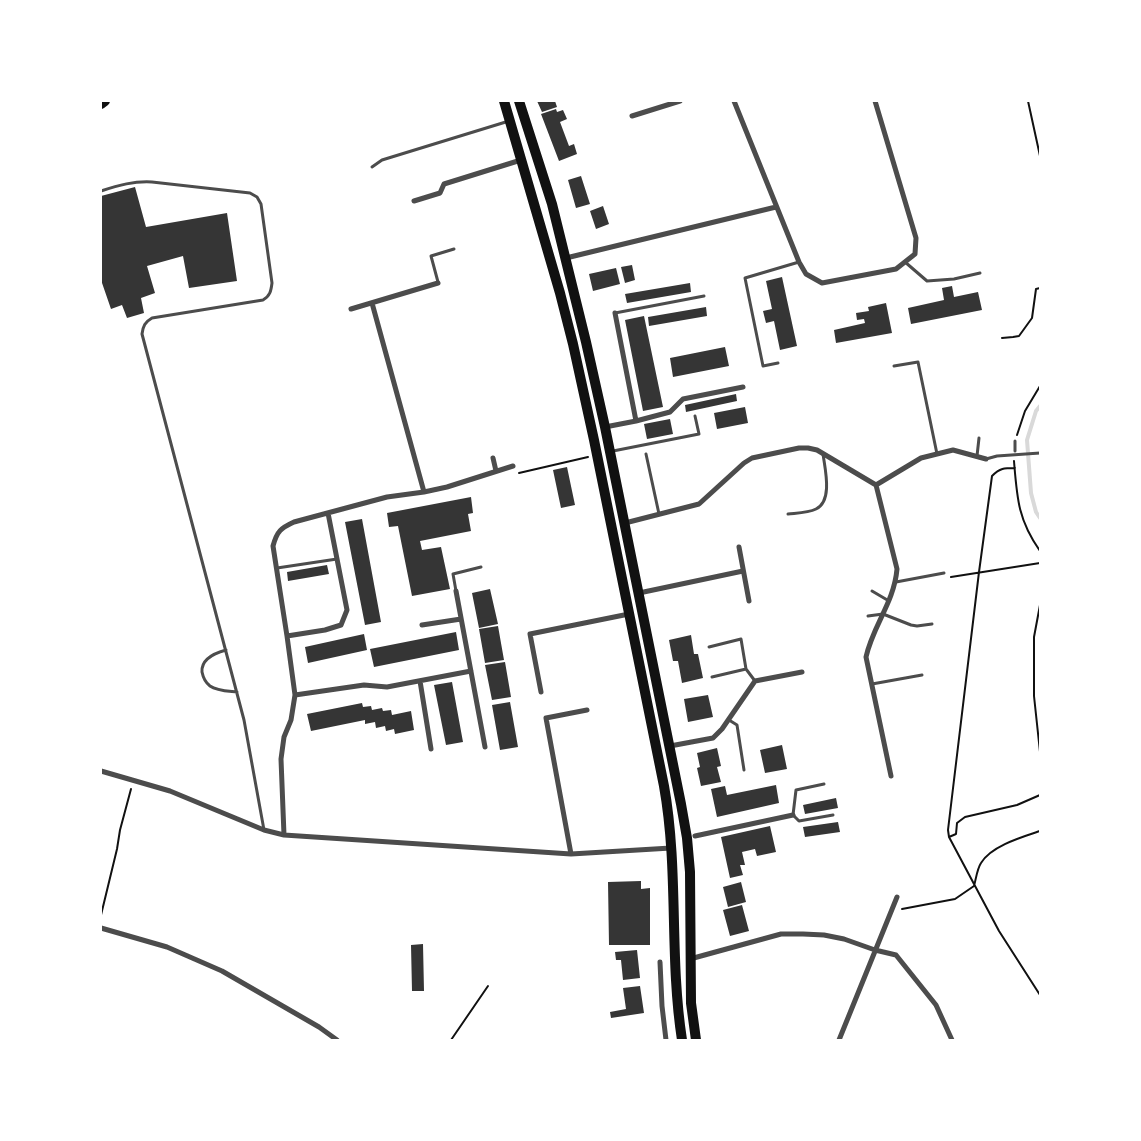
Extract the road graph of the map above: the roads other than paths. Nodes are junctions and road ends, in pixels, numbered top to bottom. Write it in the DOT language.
graph roads {
  1 [pos="105,101"];
  2 [pos="504,101"];
  3 [pos="518,101"];
  4 [pos="680,101"];
  5 [pos="734,101"];
  6 [pos="875,101"];
  7 [pos="101,104"];
  8 [pos="632,116"];
  9 [pos="509,121"];
  10 [pos="521,160"];
  11 [pos="372,167"];
  12 [pos="101,191"];
  13 [pos="414,201"];
  14 [pos="776,208"];
  15 [pos="454,249"];
  16 [pos="566,258"];
  17 [pos="799,262"];
  18 [pos="905,262"];
  19 [pos="980,273"];
  20 [pos="438,283"];
  21 [pos="704,296"];
  22 [pos="372,303"];
  23 [pos="351,309"];
  24 [pos="615,313"];
  25 [pos="778,363"];
  26 [pos="894,366"];
  27 [pos="742,387"];
  28 [pos="695,416"];
  29 [pos="636,421"];
  30 [pos="605,427"];
  31 [pos="980,438"];
  32 [pos="1015,441"];
  33 [pos="1015,451"];
  34 [pos="610,452"];
  35 [pos="1040,453"];
  36 [pos="646,454"];
  37 [pos="823,454"];
  38 [pos="937,454"];
  39 [pos="977,456"];
  40 [pos="493,458"];
  41 [pos="986,458"];
  42 [pos="513,466"];
  43 [pos="496,471"];
  44 [pos="876,485"];
  45 [pos="424,492"];
  46 [pos="328,513"];
  47 [pos="788,514"];
  48 [pos="659,515"];
  49 [pos="624,523"];
  50 [pos="739,547"];
  51 [pos="336,559"];
  52 [pos="481,567"];
  53 [pos="276,568"];
  54 [pos="743,571"];
  55 [pos="944,573"];
  56 [pos="896,582"];
  57 [pos="872,590"];
  58 [pos="456,591"];
  59 [pos="638,593"];
  60 [pos="749,601"];
  61 [pos="889,601"];
  62 [pos="629,614"];
  63 [pos="883,614"];
  64 [pos="868,616"];
  65 [pos="461,619"];
  66 [pos="932,624"];
  67 [pos="422,625"];
  68 [pos="287,636"];
  69 [pos="709,646"];
  70 [pos="226,650"];
  71 [pos="746,669"];
  72 [pos="471,671"];
  73 [pos="802,672"];
  74 [pos="922,675"];
  75 [pos="712,677"];
  76 [pos="420,681"];
  77 [pos="755,681"];
  78 [pos="872,684"];
  79 [pos="237,692"];
  80 [pos="541,692"];
  81 [pos="295,695"];
  82 [pos="588,710"];
  83 [pos="729,720"];
  84 [pos="669,746"];
  85 [pos="485,747"];
  86 [pos="431,749"];
  87 [pos="744,770"];
  88 [pos="101,771"];
  89 [pos="891,776"];
  90 [pos="824,784"];
  91 [pos="793,815"];
  92 [pos="833,815"];
  93 [pos="264,830"];
  94 [pos="284,835"];
  95 [pos="691,837"];
  96 [pos="672,848"];
  97 [pos="571,854"];
  98 [pos="897,897"];
  99 [pos="101,928"];
  100 [pos="875,950"];
  101 [pos="690,959"];
  102 [pos="660,962"];
  103 [pos="337,1040"];
  104 [pos="666,1040"];
  105 [pos="682,1040"];
  106 [pos="696,1040"];
  107 [pos="839,1040"];
  108 [pos="952,1040"];
  1 -- 7 [label="highway"];
  2 -- 9 [label="highway"];
  3 -- 16 [label="highway"];
  4 -- 8 [label="street"];
  5 -- 14 [label="street"];
  6 -- 18 [label="street"];
  9 -- 10 [label="highway"];
  9 -- 11 [label="lane"];
  10 -- 13 [label="street"];
  10 -- 62 [label="highway"];
  12 -- 70 [label="lane"];
  14 -- 16 [label="street"];
  14 -- 17 [label="street"];
  15 -- 20 [label="lane"];
  16 -- 30 [label="highway"];
  17 -- 18 [label="street"];
  17 -- 25 [label="lane"];
  18 -- 19 [label="lane"];
  20 -- 22 [label="street"];
  21 -- 24 [label="lane"];
  22 -- 23 [label="street"];
  22 -- 45 [label="street"];
  24 -- 29 [label="street"];
  26 -- 38 [label="lane"];
  27 -- 29 [label="street"];
  28 -- 34 [label="lane"];
  29 -- 30 [label="street"];
  30 -- 34 [label="highway"];
  31 -- 39 [label="lane"];
  32 -- 33 [label="lane"];
  34 -- 49 [label="highway"];
  35 -- 41 [label="lane"];
  36 -- 48 [label="lane"];
  37 -- 44 [label="street"];
  37 -- 47 [label="lane"];
  37 -- 48 [label="street"];
  38 -- 39 [label="street"];
  38 -- 44 [label="street"];
  39 -- 41 [label="street"];
  40 -- 43 [label="street"];
  42 -- 43 [label="street"];
  43 -- 45 [label="street"];
  44 -- 56 [label="street"];
  45 -- 46 [label="street"];
  46 -- 51 [label="street"];
  46 -- 53 [label="street"];
  48 -- 49 [label="street"];
  49 -- 59 [label="highway"];
  50 -- 54 [label="street"];
  51 -- 53 [label="lane"];
  51 -- 68 [label="street"];
  52 -- 58 [label="lane"];
  53 -- 68 [label="street"];
  54 -- 59 [label="street"];
  54 -- 60 [label="street"];
  55 -- 56 [label="lane"];
  56 -- 61 [label="street"];
  57 -- 61 [label="lane"];
  58 -- 65 [label="street"];
  59 -- 84 [label="highway"];
  61 -- 63 [label="street"];
  62 -- 80 [label="street"];
  62 -- 96 [label="highway"];
  63 -- 64 [label="lane"];
  63 -- 66 [label="lane"];
  63 -- 78 [label="street"];
  65 -- 67 [label="street"];
  65 -- 72 [label="street"];
  68 -- 81 [label="street"];
  69 -- 71 [label="lane"];
  70 -- 79 [label="lane"];
  70 -- 79 [label="lane"];
  71 -- 75 [label="lane"];
  71 -- 77 [label="lane"];
  72 -- 76 [label="street"];
  72 -- 85 [label="street"];
  73 -- 77 [label="street"];
  74 -- 78 [label="lane"];
  76 -- 81 [label="street"];
  76 -- 86 [label="street"];
  77 -- 83 [label="street"];
  78 -- 89 [label="street"];
  79 -- 93 [label="lane"];
  81 -- 94 [label="street"];
  82 -- 97 [label="street"];
  83 -- 84 [label="street"];
  83 -- 87 [label="lane"];
  84 -- 95 [label="highway"];
  88 -- 93 [label="street"];
  90 -- 91 [label="lane"];
  91 -- 92 [label="lane"];
  91 -- 95 [label="street"];
  93 -- 94 [label="street"];
  94 -- 97 [label="street"];
  95 -- 101 [label="highway"];
  96 -- 97 [label="street"];
  96 -- 105 [label="highway"];
  98 -- 100 [label="street"];
  99 -- 103 [label="street"];
  100 -- 101 [label="street"];
  100 -- 107 [label="street"];
  100 -- 108 [label="street"];
  101 -- 106 [label="highway"];
  102 -- 104 [label="street"];
}
